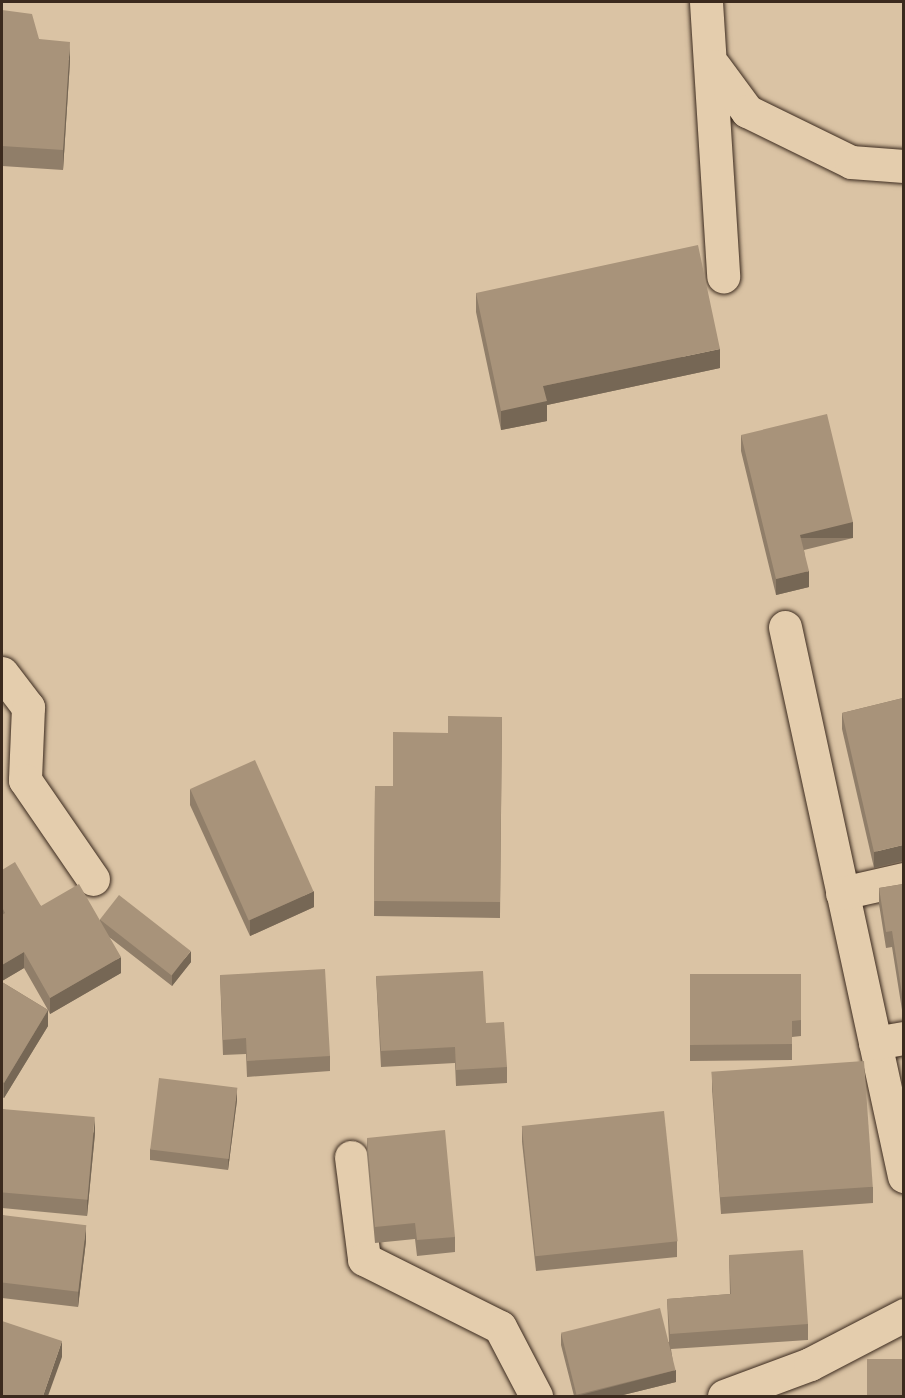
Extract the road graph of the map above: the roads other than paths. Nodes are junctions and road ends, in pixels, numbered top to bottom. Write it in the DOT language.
graph roads {
  1 [pos="706,2"];
  2 [pos="714,66"];
  3 [pos="903,166"];
  4 [pos="723,276"];
  5 [pos="785,627"];
  6 [pos="2,673"];
  7 [pos="93,879"];
  8 [pos="903,879"];
  9 [pos="842,893"];
  10 [pos="889,1041"];
  11 [pos="351,1157"];
  12 [pos="903,1176"];
  13 [pos="903,1315"];
  14 [pos="536,1396"];
  15 [pos="724,1396"];
  1 -- 2 [label="street"];
  2 -- 3 [label="street"];
  2 -- 4 [label="street"];
  5 -- 9 [label="street"];
  6 -- 7 [label="street"];
  8 -- 9 [label="street"];
  9 -- 10 [label="street"];
  10 -- 12 [label="street"];
  11 -- 14 [label="street"];
  13 -- 15 [label="street"];
}
